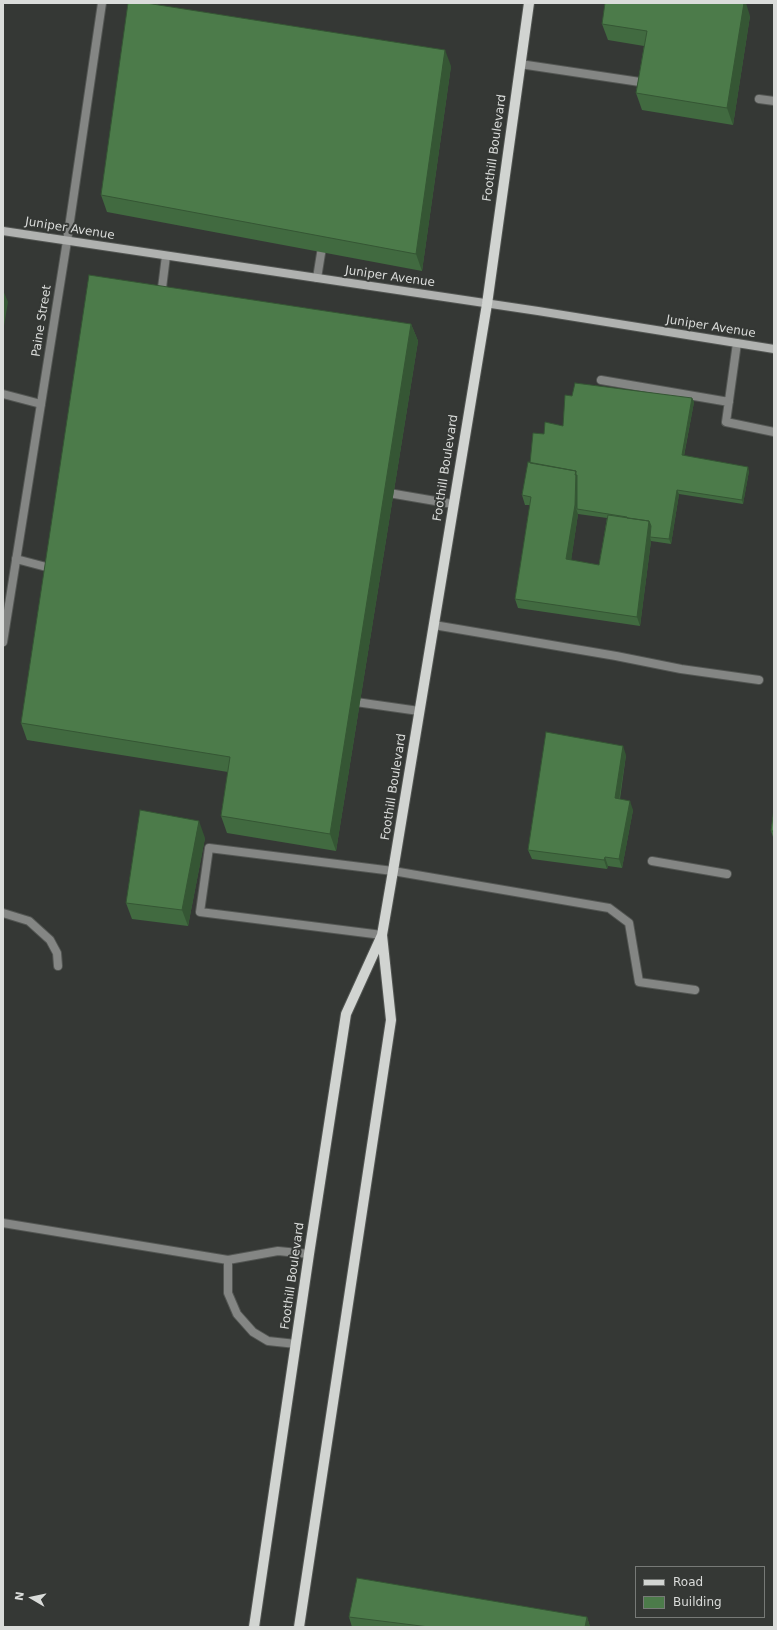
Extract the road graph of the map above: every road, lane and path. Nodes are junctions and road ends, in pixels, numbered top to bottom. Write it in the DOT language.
graph roads {
  1 [pos="102,3"];
  2 [pos="529,3"];
  3 [pos="520,64"];
  4 [pos="640,82"];
  5 [pos="759,99"];
  6 [pos="774,101"];
  7 [pos="325,229"];
  8 [pos="3,231"];
  9 [pos="67,240"];
  10 [pos="166,256"];
  11 [pos="317,278"];
  12 [pos="487,304"];
  13 [pos="159,306"];
  14 [pos="738,343"];
  15 [pos="774,349"];
  16 [pos="601,380"];
  17 [pos="3,394"];
  18 [pos="729,402"];
  19 [pos="41,404"];
  20 [pos="774,432"];
  21 [pos="375,491"];
  22 [pos="453,504"];
  23 [pos="16,559"];
  24 [pos="60,570"];
  25 [pos="434,625"];
  26 [pos="3,642"];
  27 [pos="759,680"];
  28 [pos="340,699"];
  29 [pos="419,711"];
  30 [pos="652,861"];
  31 [pos="393,871"];
  32 [pos="727,874"];
  33 [pos="3,913"];
  34 [pos="382,935"];
  35 [pos="58,966"];
  36 [pos="695,990"];
  37 [pos="3,1223"];
  38 [pos="309,1254"];
  39 [pos="228,1260"];
  40 [pos="296,1344"];
  41 [pos="254,1627"];
  42 [pos="299,1627"];
  1 -- 9 [label="street, Paine Street"];
  2 -- 3 [label="main road, Foothill Boulevard"];
  3 -- 4 [label="street"];
  3 -- 12 [label="main road, Foothill Boulevard"];
  5 -- 6 [label="street"];
  7 -- 11 [label="street"];
  8 -- 9 [label="street, Juniper Avenue"];
  9 -- 10 [label="street, Juniper Avenue"];
  9 -- 19 [label="street, Paine Street"];
  10 -- 11 [label="street, Juniper Avenue"];
  10 -- 13 [label="street"];
  11 -- 12 [label="street, Juniper Avenue"];
  12 -- 14 [label="street, Juniper Avenue"];
  12 -- 22 [label="main road, Foothill Boulevard"];
  14 -- 15 [label="street, Juniper Avenue"];
  14 -- 18 [label="street"];
  16 -- 18 [label="street"];
  17 -- 19 [label="street"];
  18 -- 20 [label="street"];
  19 -- 23 [label="street, Paine Street"];
  21 -- 22 [label="street"];
  22 -- 25 [label="main road, Foothill Boulevard"];
  23 -- 24 [label="street"];
  23 -- 26 [label="street, Paine Street"];
  25 -- 27 [label="street"];
  25 -- 29 [label="main road, Foothill Boulevard"];
  28 -- 29 [label="street"];
  29 -- 31 [label="main road, Foothill Boulevard"];
  30 -- 32 [label="street"];
  31 -- 34 [label="main road, Foothill Boulevard"];
  31 -- 34 [label="street"];
  31 -- 36 [label="street"];
  33 -- 35 [label="street"];
  34 -- 38 [label="main road, Foothill Boulevard"];
  34 -- 42 [label="main road, Foothill Boulevard"];
  37 -- 39 [label="street"];
  38 -- 39 [label="street"];
  38 -- 40 [label="main road, Foothill Boulevard"];
  39 -- 40 [label="street"];
  40 -- 41 [label="main road, Foothill Boulevard"];
}
